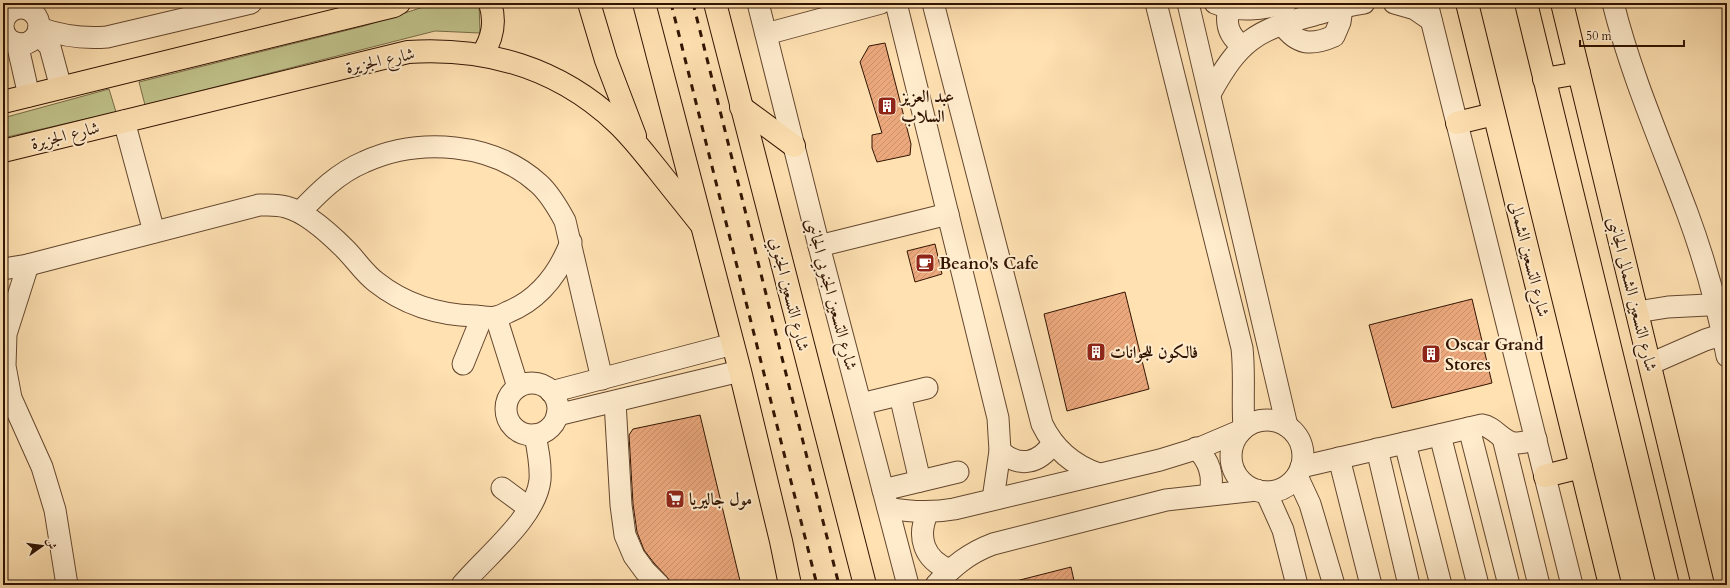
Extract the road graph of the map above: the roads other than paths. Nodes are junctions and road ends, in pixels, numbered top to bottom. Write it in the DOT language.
graph roads {
  1 [pos="251,3"];
  2 [pos="399,3"];
  3 [pos="490,3"];
  4 [pos="589,3"];
  5 [pos="644,3"];
  6 [pos="715,3"];
  7 [pos="758,3"];
  8 [pos="881,3"];
  9 [pos="896,3"];
  10 [pos="932,3"];
  11 [pos="1156,3"];
  12 [pos="1188,3"];
  13 [pos="1286,3"];
  14 [pos="1364,3"];
  15 [pos="1395,3"];
  16 [pos="1467,3"];
  17 [pos="1526,3"];
  18 [pos="1562,3"];
  19 [pos="1613,3"];
  20 [pos="1222,5"];
  21 [pos="11,6"];
  22 [pos="1342,8"];
  23 [pos="1429,11"];
  24 [pos="1282,24"];
  25 [pos="38,31"];
  26 [pos="766,34"];
  27 [pos="10,45"];
  28 [pos="1243,46"];
  29 [pos="482,54"];
  30 [pos="1579,73"];
  31 [pos="1544,79"];
  32 [pos="61,88"];
  33 [pos="1210,94"];
  34 [pos="29,96"];
  35 [pos="3,102"];
  36 [pos="741,107"];
  37 [pos="1494,114"];
  38 [pos="130,120"];
  39 [pos="1457,123"];
  40 [pos="638,145"];
  41 [pos="794,146"];
  42 [pos="3,151"];
  43 [pos="300,212"];
  44 [pos="948,214"];
  45 [pos="700,224"];
  46 [pos="159,231"];
  47 [pos="571,242"];
  48 [pos="819,246"];
  49 [pos="28,265"];
  50 [pos="3,269"];
  51 [pos="1721,304"];
  52 [pos="1637,312"];
  53 [pos="489,317"];
  54 [pos="1725,333"];
  55 [pos="733,344"];
  56 [pos="1727,356"];
  57 [pos="463,364"];
  58 [pos="1650,364"];
  59 [pos="643,368"];
  60 [pos="740,371"];
  61 [pos="602,378"];
  62 [pos="518,387"];
  63 [pos="927,388"];
  64 [pos="551,392"];
  65 [pos="650,394"];
  66 [pos="900,395"];
  67 [pos="615,402"];
  68 [pos="861,404"];
  69 [pos="1661,409"];
  70 [pos="557,415"];
  71 [pos="1627,417"];
  72 [pos="1287,426"];
  73 [pos="1469,428"];
  74 [pos="1243,429"];
  75 [pos="535,435"];
  76 [pos="1440,435"];
  77 [pos="1504,438"];
  78 [pos="1536,439"];
  79 [pos="1053,443"];
  80 [pos="1405,443"];
  81 [pos="1196,448"];
  82 [pos="1377,449"];
  83 [pos="1000,451"];
  84 [pos="1340,458"];
  85 [pos="1581,467"];
  86 [pos="1299,471"];
  87 [pos="958,472"];
  88 [pos="1099,474"];
  89 [pos="1545,476"];
  90 [pos="920,481"];
  91 [pos="502,488"];
  92 [pos="1261,491"];
  93 [pos="1210,494"];
  94 [pos="886,499"];
  95 [pos="993,499"];
  96 [pos="529,508"];
  97 [pos="928,512"];
  98 [pos="950,570"];
  99 [pos="66,585"];
  100 [pos="462,585"];
  101 [pos="659,585"];
  102 [pos="790,585"];
  103 [pos="865,585"];
  104 [pos="908,585"];
  105 [pos="936,585"];
  106 [pos="1297,585"];
  107 [pos="1334,585"];
  108 [pos="1371,585"];
  109 [pos="1409,585"];
  110 [pos="1441,585"];
  111 [pos="1478,585"];
  112 [pos="1509,585"];
  113 [pos="1539,585"];
  114 [pos="1572,585"];
  115 [pos="1610,585"];
  116 [pos="1668,585"];
  117 [pos="1704,585"];
  1 -- 25 [label="street"];
  2 -- 32 [label="main road"];
  3 -- 29 [label="main road"];
  4 -- 40 [label="main road"];
  5 -- 45 [label="main road"];
  6 -- 36 [label="main road, شارع التسعين الجنوبي"];
  7 -- 26 [label="street, شارع التسعين الجنوبي الجانبى"];
  8 -- 26 [label="street"];
  9 -- 44 [label="street"];
  10 -- 79 [label="street"];
  11 -- 74 [label="street"];
  12 -- 33 [label="street"];
  13 -- 20 [label="street"];
  14 -- 22 [label="street"];
  15 -- 23 [label="street"];
  16 -- 37 [label="main road, شارع التسعين الشمالى"];
  17 -- 31 [label="main road"];
  18 -- 30 [label="main road, شارع التسعين الشمالى الجانبى"];
  19 -- 51 [label="street"];
  20 -- 28 [label="street"];
  21 -- 25 [label="street"];
  21 -- 27 [label="street"];
  22 -- 24 [label="street"];
  22 -- 24 [label="street"];
  23 -- 39 [label="street"];
  24 -- 28 [label="street"];
  25 -- 27 [label="street"];
  25 -- 32 [label="street"];
  26 -- 41 [label="street, شارع التسعين الجنوبي الجانبى"];
  27 -- 34 [label="street"];
  28 -- 33 [label="street"];
  29 -- 38 [label="main road, شارع الجزيرة"];
  29 -- 40 [label="main road, شارع الجزيرة"];
  30 -- 31 [label="main road"];
  30 -- 52 [label="main road, شارع التسعين الشمالى الجانبى"];
  31 -- 71 [label="main road"];
  32 -- 34 [label="main road"];
  33 -- 72 [label="street"];
  34 -- 35 [label="main road"];
  36 -- 41 [label="main road"];
  36 -- 103 [label="main road, شارع التسعين الجنوبي"];
  37 -- 39 [label="main road"];
  37 -- 85 [label="main road, شارع التسعين الشمالى"];
  38 -- 42 [label="main road, شارع الجزيرة"];
  38 -- 46 [label="street"];
  39 -- 78 [label="street"];
  40 -- 45 [label="main road, شارع الجزيرة"];
  41 -- 48 [label="street, شارع التسعين الجنوبي الجانبى"];
  43 -- 46 [label="street"];
  43 -- 47 [label="street"];
  43 -- 53 [label="street"];
  44 -- 48 [label="street"];
  44 -- 83 [label="street"];
  45 -- 55 [label="main road"];
  46 -- 49 [label="street"];
  47 -- 53 [label="street"];
  47 -- 61 [label="street"];
  48 -- 68 [label="street, شارع التسعين الجنوبي الجانبى"];
  49 -- 50 [label="street"];
  49 -- 99 [label="street"];
  51 -- 52 [label="street"];
  51 -- 54 [label="street"];
  52 -- 58 [label="main road, شارع التسعين الشمالى الجانبى"];
  53 -- 57 [label="street"];
  53 -- 62 [label="street"];
  54 -- 56 [label="street"];
  54 -- 58 [label="street"];
  55 -- 59 [label="street"];
  55 -- 60 [label="main road"];
  58 -- 69 [label="main road, شارع التسعين الشمالى الجانبى"];
  59 -- 61 [label="street"];
  59 -- 65 [label="street"];
  60 -- 65 [label="street"];
  60 -- 102 [label="main road"];
  61 -- 64 [label="street"];
  62 -- 64 [label="street"];
  62 -- 75 [label="street"];
  63 -- 66 [label="street"];
  64 -- 70 [label="street"];
  65 -- 67 [label="street"];
  66 -- 68 [label="street"];
  66 -- 90 [label="street"];
  67 -- 70 [label="street"];
  67 -- 101 [label="street"];
  68 -- 94 [label="street, شارع التسعين الجنوبي الجانبى"];
  69 -- 71 [label="main road"];
  69 -- 117 [label="main road, شارع التسعين الشمالى الجانبى"];
  70 -- 75 [label="street"];
  71 -- 116 [label="main road"];
  72 -- 74 [label="street"];
  72 -- 86 [label="street"];
  73 -- 76 [label="street"];
  73 -- 77 [label="street"];
  73 -- 112 [label="street"];
  74 -- 81 [label="street"];
  74 -- 92 [label="street"];
  75 -- 96 [label="street"];
  76 -- 80 [label="street"];
  76 -- 111 [label="street"];
  77 -- 78 [label="street"];
  77 -- 113 [label="street"];
  78 -- 89 [label="street"];
  79 -- 83 [label="street"];
  79 -- 88 [label="street"];
  80 -- 82 [label="street"];
  80 -- 110 [label="street"];
  81 -- 88 [label="street"];
  81 -- 93 [label="street"];
  82 -- 84 [label="street"];
  82 -- 109 [label="street"];
  83 -- 95 [label="street"];
  84 -- 86 [label="street"];
  84 -- 108 [label="street"];
  85 -- 89 [label="main road"];
  85 -- 115 [label="main road, شارع التسعين الشمالى"];
  86 -- 92 [label="street"];
  86 -- 107 [label="street"];
  87 -- 90 [label="street"];
  88 -- 95 [label="street"];
  89 -- 114 [label="street"];
  90 -- 94 [label="street"];
  91 -- 96 [label="street"];
  92 -- 93 [label="street"];
  92 -- 106 [label="street"];
  93 -- 98 [label="street"];
  94 -- 97 [label="street"];
  94 -- 104 [label="street, شارع التسعين الجنوبي الجانبى"];
  95 -- 97 [label="street"];
  96 -- 100 [label="street"];
  97 -- 98 [label="street"];
  98 -- 105 [label="street"];
}
